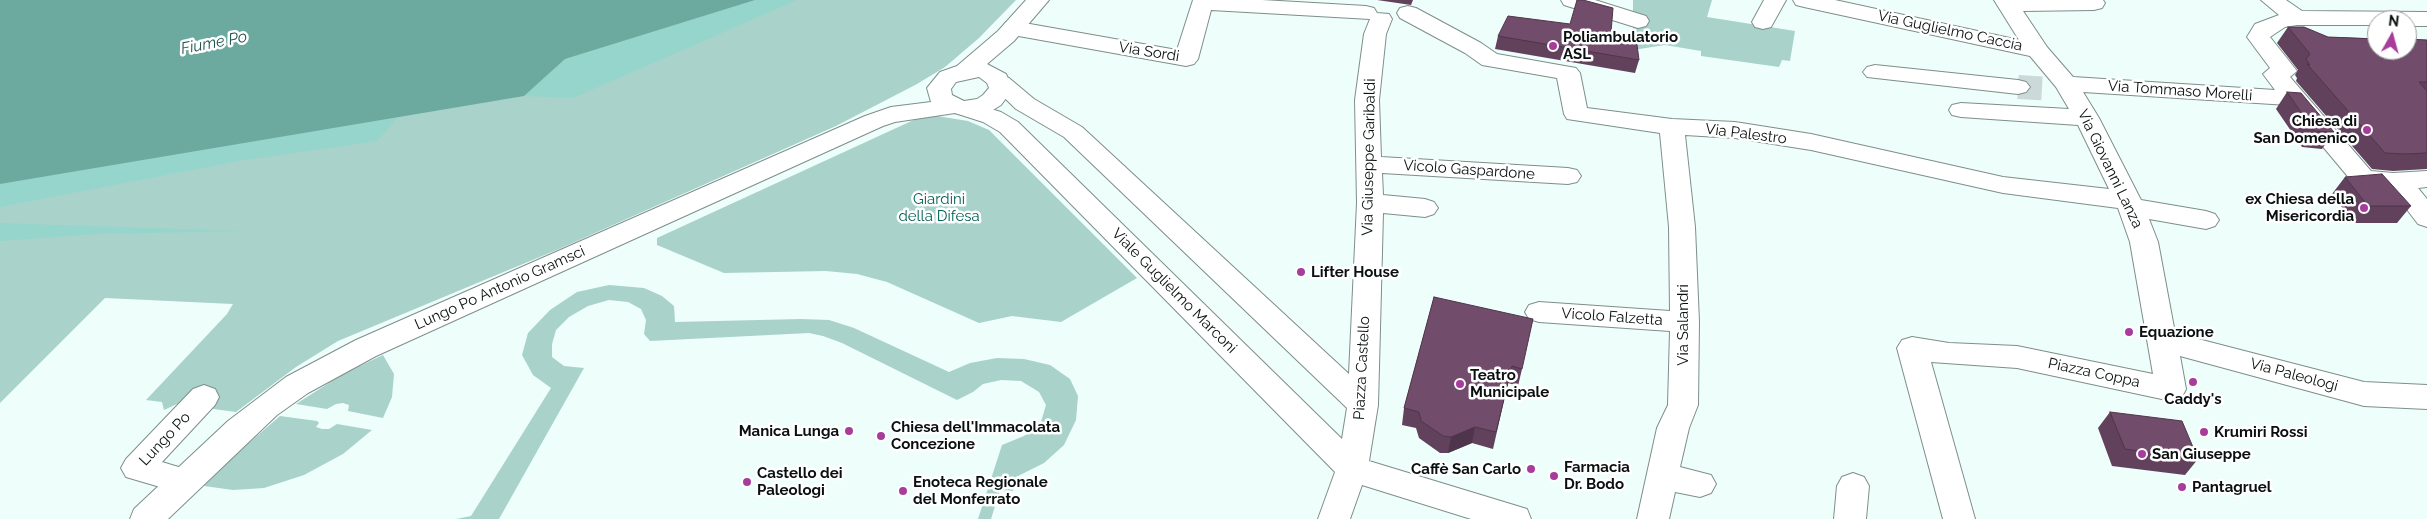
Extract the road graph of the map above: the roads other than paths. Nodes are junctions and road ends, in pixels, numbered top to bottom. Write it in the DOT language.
graph roads {
  1 [pos="1038,0"];
  2 [pos="1429,0"];
  3 [pos="1572,0"];
  4 [pos="1775,0"];
  5 [pos="1804,0"];
  6 [pos="2272,0"];
  7 [pos="2006,3"];
  8 [pos="2094,3"];
  9 [pos="1368,11"];
  10 [pos="1408,13"];
  11 [pos="2297,18"];
  12 [pos="2427,19"];
  13 [pos="1638,21"];
  14 [pos="1763,22"];
  15 [pos="1009,32"];
  16 [pos="2038,51"];
  17 [pos="965,71"];
  18 [pos="1875,72"];
  19 [pos="1000,81"];
  20 [pos="2018,87"];
  21 [pos="939,88"];
  22 [pos="2063,88"];
  23 [pos="2294,98"];
  24 [pos="959,107"];
  25 [pos="1961,110"];
  26 [pos="891,116"];
  27 [pos="2087,118"];
  28 [pos="1672,127"];
  29 [pos="1369,164"];
  30 [pos="1568,176"];
  31 [pos="2427,179"];
  32 [pos="2400,182"];
  33 [pos="1370,204"];
  34 [pos="2129,204"];
  35 [pos="1425,208"];
  36 [pos="2427,218"];
  37 [pos="2206,220"];
  38 [pos="1366,296"];
  39 [pos="1539,312"];
  40 [pos="1684,322"];
  41 [pos="2162,340"];
  42 [pos="2171,389"];
  43 [pos="204,397"];
  44 [pos="2427,397"];
  45 [pos="1363,405"];
  46 [pos="1352,469"];
  47 [pos="1664,477"];
  48 [pos="184,481"];
  49 [pos="1700,484"];
  50 [pos="1853,486"];
  51 [pos="146,519"];
  52 [pos="1334,519"];
  53 [pos="1515,519"];
  54 [pos="1653,519"];
  55 [pos="1850,519"];
  56 [pos="1959,519"];
  1 -- 15 [label="street"];
  2 -- 10 [label="street"];
  3 -- 13 [label="street"];
  4 -- 14 [label="street"];
  5 -- 16 [label="street, Via Guglielmo Caccia"];
  6 -- 11 [label="street"];
  7 -- 8 [label="street"];
  7 -- 16 [label="street, Via Giovanni Lanza"];
  9 -- 10 [label="street"];
  9 -- 15 [label="street, Via Sordi"];
  9 -- 29 [label="street, Via Giuseppe Garibaldi"];
  10 -- 28 [label="street, Via Palestro"];
  11 -- 12 [label="street"];
  11 -- 23 [label="street"];
  15 -- 17 [label="street"];
  15 -- 19 [label="street"];
  16 -- 22 [label="street, Via Giovanni Lanza"];
  17 -- 19 [label="street"];
  17 -- 21 [label="street"];
  18 -- 20 [label="street"];
  19 -- 24 [label="street"];
  19 -- 45 [label="street"];
  21 -- 24 [label="street"];
  21 -- 26 [label="street, Lungo Po Antonio Gramsci"];
  22 -- 23 [label="street, Via Tommaso Morelli"];
  22 -- 27 [label="street, Via Giovanni Lanza"];
  23 -- 32 [label="street"];
  24 -- 26 [label="street, Lungo Po Antonio Gramsci"];
  24 -- 46 [label="street, Viale Guglielmo Marconi"];
  25 -- 27 [label="street"];
  26 -- 48 [label="street, Lungo Po Antonio Gramsci"];
  27 -- 34 [label="street, Via Giovanni Lanza"];
  28 -- 34 [label="street, Via Palestro"];
  28 -- 40 [label="street, Via Salandri"];
  29 -- 30 [label="street, Vicolo Gaspardone"];
  29 -- 33 [label="street, Via Giuseppe Garibaldi"];
  31 -- 32 [label="street"];
  32 -- 36 [label="street"];
  33 -- 35 [label="street"];
  33 -- 38 [label="street, Via Giuseppe Garibaldi"];
  34 -- 37 [label="street, Via Palestro"];
  34 -- 41 [label="street, Via Giovanni Lanza"];
  38 -- 45 [label="street, Piazza Castello"];
  39 -- 40 [label="street, Vicolo Falzetta"];
  40 -- 47 [label="street, Via Salandri"];
  41 -- 42 [label="street, Via Giovanni Lanza"];
  41 -- 44 [label="street, Via Paleologi"];
  42 -- 56 [label="street, Piazza Coppa"];
  43 -- 48 [label="street, Lungo Po"];
  45 -- 46 [label="street, Piazza Castello"];
  46 -- 52 [label="street, Piazza Castello"];
  46 -- 53 [label="street"];
  47 -- 49 [label="street"];
  47 -- 54 [label="street, Via Salandri"];
  48 -- 51 [label="street, Lungo Po Antonio Gramsci"];
  50 -- 55 [label="street"];
}
